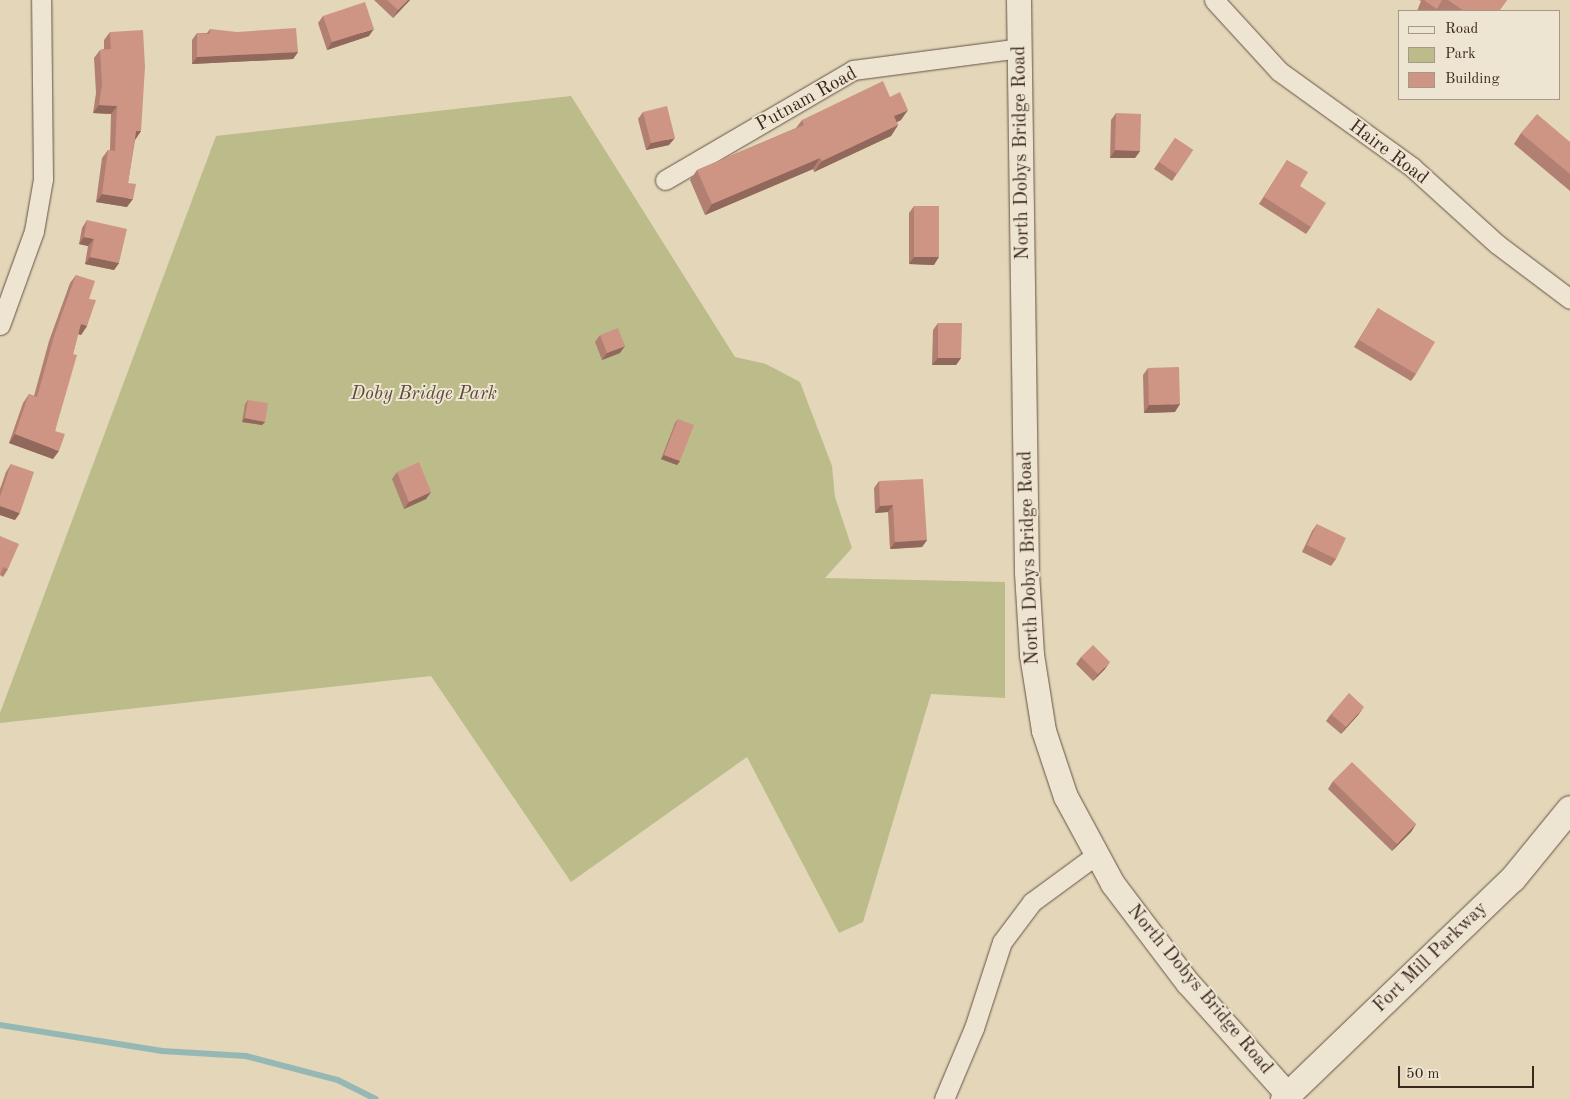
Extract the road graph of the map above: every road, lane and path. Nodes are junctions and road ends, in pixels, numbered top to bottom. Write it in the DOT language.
graph roads {
  1 [pos="41,0"];
  2 [pos="1019,0"];
  3 [pos="1214,0"];
  4 [pos="1020,48"];
  5 [pos="665,180"];
  6 [pos="1570,299"];
  7 [pos="0,325"];
  8 [pos="1570,809"];
  9 [pos="1096,855"];
  10 [pos="1289,1098"];
  11 [pos="944,1099"];
  1 -- 7 [label="street"];
  2 -- 4 [label="street, North Dobys Bridge Road"];
  3 -- 6 [label="street, Haire Road"];
  4 -- 5 [label="street, Putnam Road"];
  4 -- 9 [label="street, North Dobys Bridge Road"];
  8 -- 10 [label="main road, Fort Mill Parkway"];
  9 -- 10 [label="street, North Dobys Bridge Road"];
  9 -- 11 [label="street"];
}
